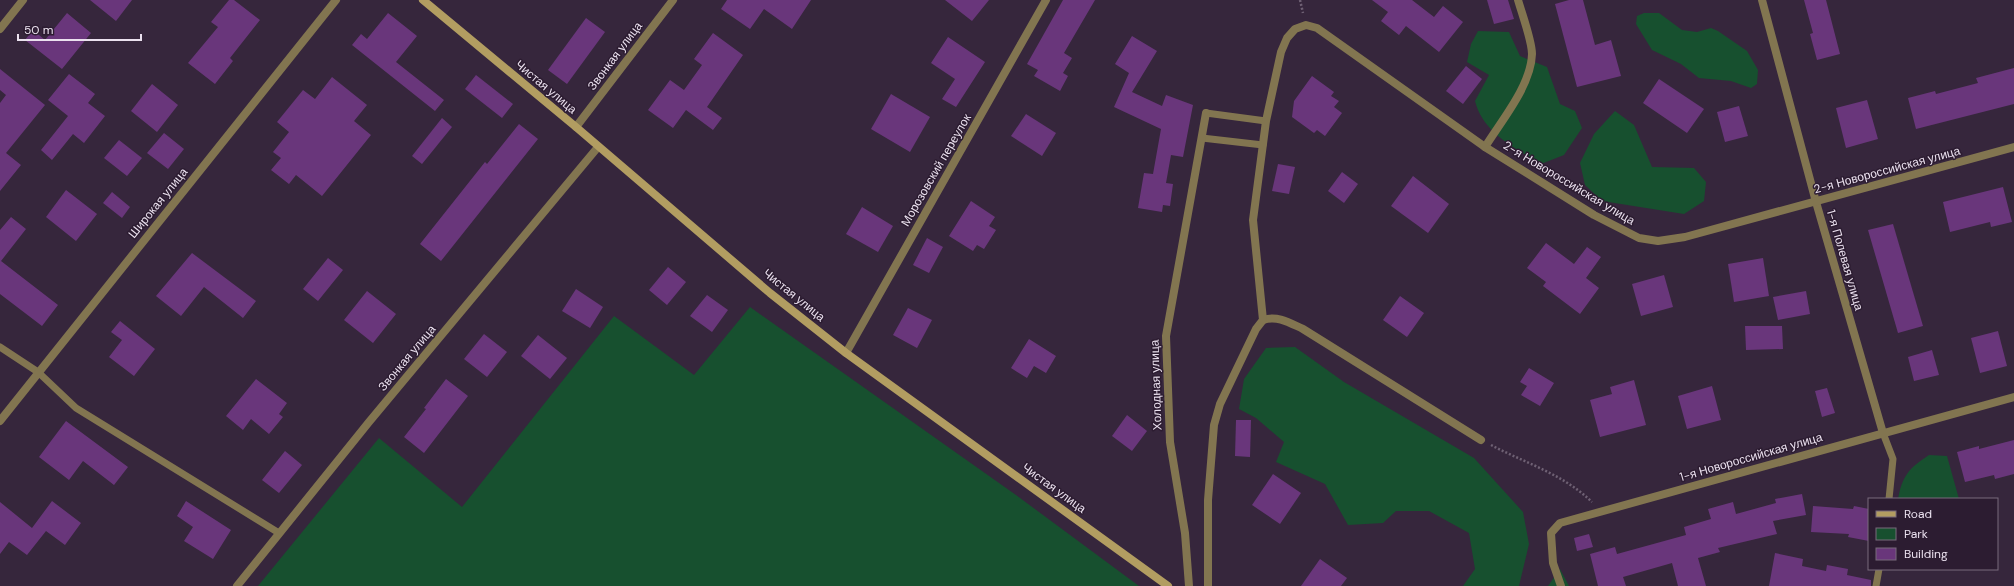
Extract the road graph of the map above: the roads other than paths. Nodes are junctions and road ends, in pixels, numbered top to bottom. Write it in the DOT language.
graph roads {
  1 [pos="23,0"];
  2 [pos="336,0"];
  3 [pos="423,0"];
  4 [pos="673,0"];
  5 [pos="1046,0"];
  6 [pos="1518,0"];
  7 [pos="1762,0"];
  8 [pos="0,29"];
  9 [pos="1206,113"];
  10 [pos="1266,120"];
  11 [pos="576,127"];
  12 [pos="1202,138"];
  13 [pos="1263,145"];
  14 [pos="598,147"];
  15 [pos="1485,147"];
  16 [pos="2014,147"];
  17 [pos="1816,202"];
  18 [pos="1263,320"];
  19 [pos="0,347"];
  20 [pos="846,353"];
  21 [pos="38,372"];
  22 [pos="2014,397"];
  23 [pos="0,420"];
  24 [pos="1883,433"];
  25 [pos="1481,440"];
  26 [pos="1889,498"];
  27 [pos="279,532"];
  28 [pos="1878,570"];
  29 [pos="237,586"];
  30 [pos="1168,586"];
  31 [pos="1189,586"];
  32 [pos="1208,586"];
  33 [pos="1561,586"];
  34 [pos="1876,586"];
  1 -- 8 [label="street"];
  2 -- 21 [label="street, Широкая улица"];
  3 -- 11 [label="street, Чистая улица"];
  4 -- 11 [label="street, Звонкая улица"];
  5 -- 20 [label="street, Морозовский переулок"];
  6 -- 15 [label="street"];
  7 -- 17 [label="street, 1-я Полевая улица"];
  9 -- 10 [label="lane"];
  9 -- 12 [label="street, Холодная улица"];
  10 -- 13 [label="street"];
  10 -- 15 [label="street, 2-я Новороссийская улица"];
  11 -- 14 [label="street, Чистая улица"];
  12 -- 13 [label="lane"];
  12 -- 31 [label="street, Холодная улица"];
  13 -- 18 [label="street"];
  14 -- 20 [label="street, Чистая улица"];
  14 -- 27 [label="street, Звонкая улица"];
  15 -- 17 [label="street, 2-я Новороссийская улица"];
  16 -- 17 [label="street, 2-я Новороссийская улица"];
  17 -- 24 [label="street, 1-я Полевая улица"];
  18 -- 25 [label="street"];
  18 -- 32 [label="street"];
  19 -- 21 [label="lane"];
  20 -- 30 [label="street, Чистая улица"];
  21 -- 23 [label="street, Широкая улица"];
  21 -- 27 [label="lane"];
  22 -- 24 [label="street, 1-я Новороссийская улица"];
  24 -- 26 [label="lane"];
  24 -- 33 [label="street, 1-я Новороссийская улица"];
  27 -- 29 [label="street, Звонкая улица"];
  28 -- 34 [label="lane"];
}
